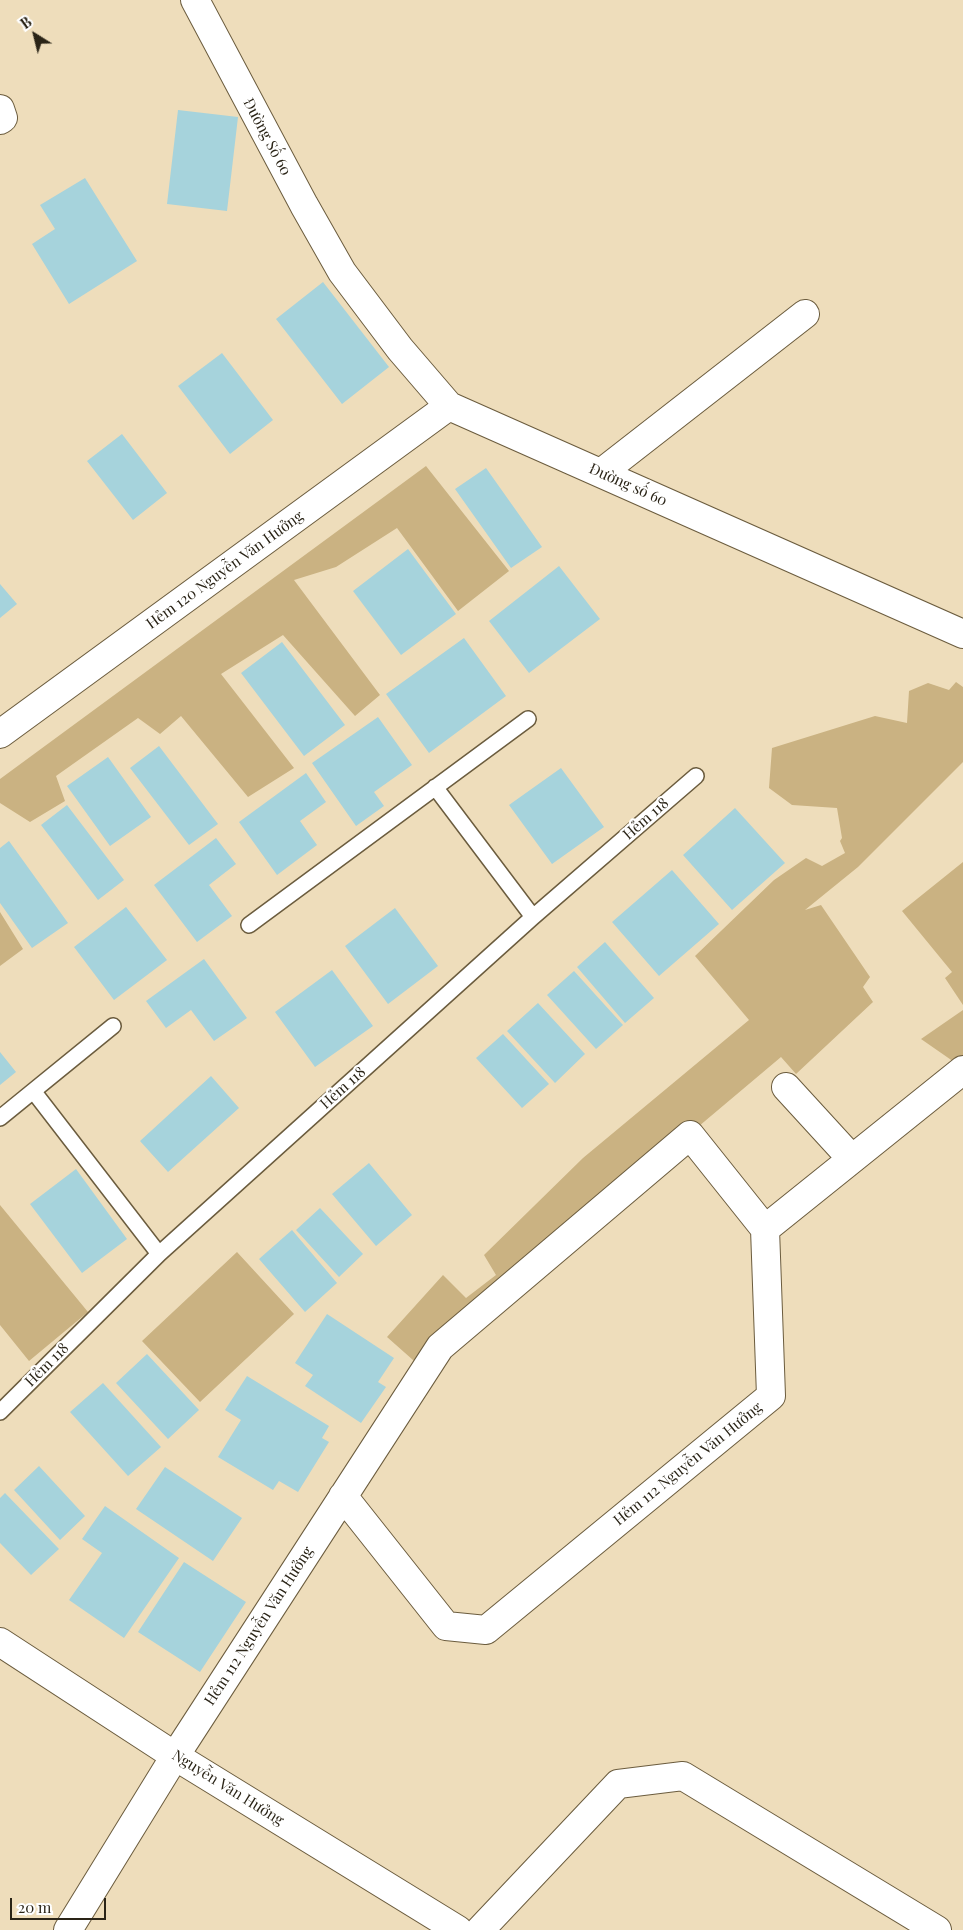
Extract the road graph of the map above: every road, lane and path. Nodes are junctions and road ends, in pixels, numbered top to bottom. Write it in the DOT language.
graph roads {
  1 [pos="195,0"];
  2 [pos="0,109"];
  3 [pos="0,120"];
  4 [pos="342,272"];
  5 [pos="805,314"];
  6 [pos="449,406"];
  7 [pos="600,472"];
  8 [pos="963,634"];
  9 [pos="528,719"];
  10 [pos="0,734"];
  11 [pos="696,776"];
  12 [pos="435,787"];
  13 [pos="533,917"];
  14 [pos="250,925"];
  15 [pos="113,1026"];
  16 [pos="963,1070"];
  17 [pos="786,1087"];
  18 [pos="34,1092"];
  19 [pos="0,1118"];
  20 [pos="852,1158"];
  21 [pos="765,1229"];
  22 [pos="159,1254"];
  23 [pos="0,1412"];
  24 [pos="343,1496"];
  25 [pos="0,1642"];
  26 [pos="175,1756"];
  27 [pos="68,1930"];
  28 [pos="458,1930"];
  29 [pos="480,1930"];
  30 [pos="937,1930"];
  1 -- 4 [label="street, Đường Số 60"];
  2 -- 3 [label="street"];
  4 -- 6 [label="street, Đường số 60"];
  5 -- 7 [label="street"];
  6 -- 7 [label="street, Đường số 60"];
  6 -- 10 [label="street, Hẻm 120 Nguyễn Văn Hưởng"];
  7 -- 8 [label="street, Đường số 60"];
  9 -- 12 [label="lane"];
  11 -- 13 [label="lane, Hẻm 118"];
  12 -- 13 [label="lane"];
  12 -- 14 [label="lane"];
  13 -- 22 [label="lane, Hẻm 118"];
  15 -- 18 [label="lane"];
  16 -- 20 [label="street"];
  17 -- 20 [label="street"];
  18 -- 19 [label="lane"];
  18 -- 22 [label="lane"];
  20 -- 21 [label="street"];
  21 -- 24 [label="street, Hẻm 112 Nguyễn Văn Hưởng"];
  21 -- 24 [label="street, Hẻm 112 Nguyễn Văn Hưởng"];
  22 -- 23 [label="lane, Hẻm 118"];
  24 -- 26 [label="street, Hẻm 112 Nguyễn Văn Hưởng"];
  25 -- 26 [label="street, Nguyễn Văn Hưởng"];
  26 -- 27 [label="street, Hẻm 112 Nguyễn Văn Hưởng"];
  26 -- 28 [label="street, Nguyễn Văn Hưởng"];
  29 -- 30 [label="street"];
}
